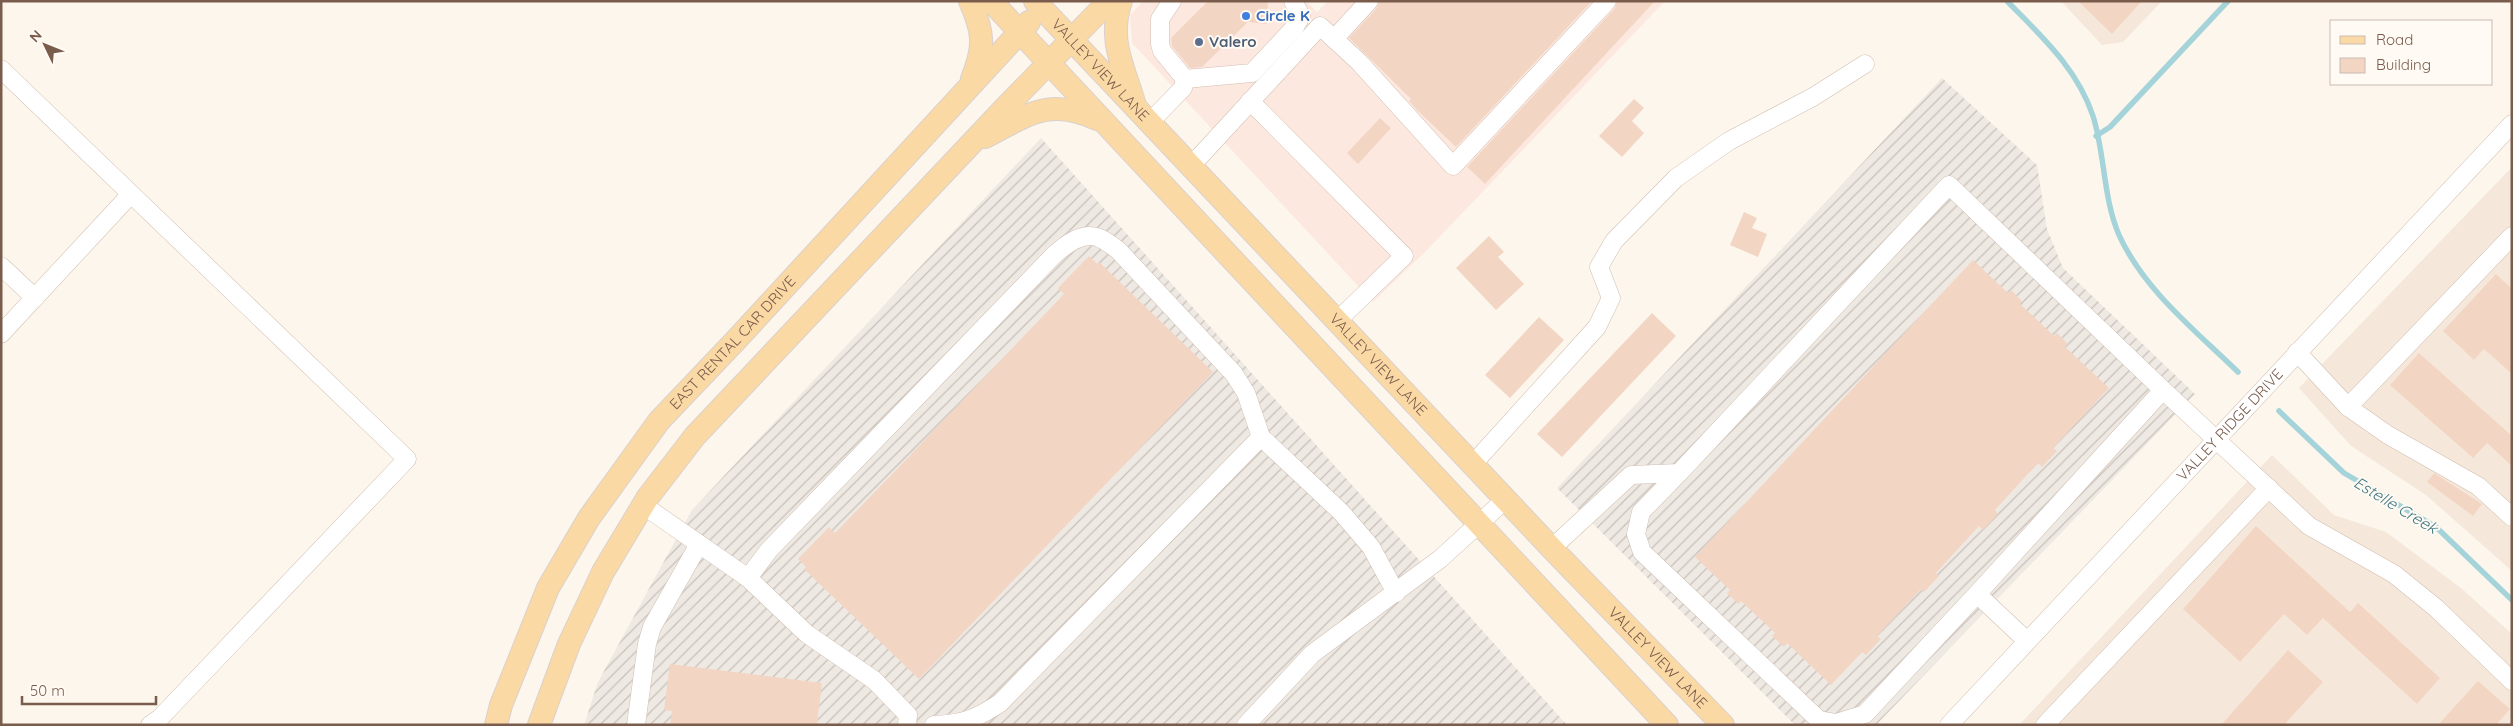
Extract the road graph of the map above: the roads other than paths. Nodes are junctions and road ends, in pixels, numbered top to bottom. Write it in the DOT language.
graph roads {
  1 [pos="970,1"];
  2 [pos="991,1"];
  3 [pos="1109,1"];
  4 [pos="1121,1"];
  5 [pos="1172,1"];
  6 [pos="1293,1"];
  7 [pos="1369,1"];
  8 [pos="1607,1"];
  9 [pos="1042,4"];
  10 [pos="1020,32"];
  11 [pos="1334,39"];
  12 [pos="1070,41"];
  13 [pos="1865,64"];
  14 [pos="1049,65"];
  15 [pos="1,69"];
  16 [pos="1185,79"];
  17 [pos="970,86"];
  18 [pos="1250,101"];
  19 [pos="1142,116"];
  20 [pos="1103,121"];
  21 [pos="2512,124"];
  22 [pos="968,146"];
  23 [pos="1190,167"];
  24 [pos="131,194"];
  25 [pos="2512,236"];
  26 [pos="1,266"];
  27 [pos="35,298"];
  28 [pos="1337,322"];
  29 [pos="1,334"];
  30 [pos="2297,352"];
  31 [pos="2162,390"];
  32 [pos="2348,408"];
  33 [pos="1261,437"];
  34 [pos="2217,438"];
  35 [pos="1473,464"];
  36 [pos="1679,473"];
  37 [pos="612,483"];
  38 [pos="2269,488"];
  39 [pos="1506,499"];
  40 [pos="643,505"];
  41 [pos="2512,516"];
  42 [pos="1478,525"];
  43 [pos="699,544"];
  44 [pos="1552,548"];
  45 [pos="748,578"];
  46 [pos="1396,593"];
  47 [pos="1977,594"];
  48 [pos="2027,641"];
  49 [pos="2512,681"];
  50 [pos="908,720"];
  51 [pos="150,725"];
  52 [pos="496,725"];
  53 [pos="539,725"];
  54 [pos="636,725"];
  55 [pos="926,725"];
  56 [pos="934,725"];
  57 [pos="1246,725"];
  58 [pos="1667,725"];
  59 [pos="1723,725"];
  60 [pos="1949,725"];
  61 [pos="2045,725"];
  1 -- 17 [label="main road"];
  2 -- 10 [label="main road"];
  3 -- 12 [label="main road"];
  4 -- 19 [label="main road"];
  5 -- 16 [label="street"];
  6 -- 16 [label="street"];
  7 -- 11 [label="street"];
  8 -- 11 [label="street"];
  9 -- 10 [label="main road, EAST RENTAL CAR DRIVE"];
  9 -- 12 [label="main road, VALLEY VIEW LANE"];
  10 -- 14 [label="main road"];
  10 -- 17 [label="main road, EAST RENTAL CAR DRIVE"];
  11 -- 18 [label="street"];
  12 -- 14 [label="main road"];
  12 -- 19 [label="main road, VALLEY VIEW LANE"];
  13 -- 35 [label="street"];
  14 -- 20 [label="main road"];
  14 -- 22 [label="main road"];
  15 -- 24 [label="street"];
  16 -- 19 [label="street"];
  17 -- 37 [label="main road, EAST RENTAL CAR DRIVE"];
  18 -- 23 [label="street"];
  18 -- 28 [label="street"];
  19 -- 23 [label="main road, VALLEY VIEW LANE"];
  20 -- 22 [label="main road"];
  20 -- 42 [label="main road"];
  21 -- 30 [label="street, VALLEY RIDGE DRIVE"];
  22 -- 40 [label="main road"];
  23 -- 28 [label="main road, VALLEY VIEW LANE"];
  24 -- 27 [label="street"];
  24 -- 51 [label="street"];
  25 -- 32 [label="street"];
  26 -- 27 [label="street"];
  27 -- 29 [label="street"];
  28 -- 35 [label="main road, VALLEY VIEW LANE"];
  30 -- 32 [label="street"];
  30 -- 34 [label="street, VALLEY RIDGE DRIVE"];
  31 -- 34 [label="street"];
  31 -- 36 [label="street"];
  31 -- 47 [label="street"];
  32 -- 41 [label="street"];
  33 -- 45 [label="street"];
  33 -- 46 [label="street"];
  33 -- 56 [label="street"];
  34 -- 38 [label="street"];
  34 -- 48 [label="street, VALLEY RIDGE DRIVE"];
  35 -- 39 [label="main road, VALLEY VIEW LANE"];
  36 -- 44 [label="street"];
  36 -- 47 [label="street"];
  37 -- 40 [label="main road"];
  37 -- 52 [label="main road, EAST RENTAL CAR DRIVE"];
  38 -- 49 [label="street"];
  38 -- 61 [label="street"];
  39 -- 42 [label="street"];
  39 -- 44 [label="main road, VALLEY VIEW LANE"];
  40 -- 43 [label="street"];
  40 -- 53 [label="main road"];
  42 -- 46 [label="street"];
  42 -- 58 [label="main road"];
  43 -- 45 [label="street"];
  43 -- 54 [label="street"];
  44 -- 59 [label="main road, VALLEY VIEW LANE"];
  45 -- 50 [label="street"];
  46 -- 57 [label="street"];
  47 -- 48 [label="street"];
  48 -- 60 [label="street, VALLEY RIDGE DRIVE"];
  50 -- 55 [label="street"];
}
